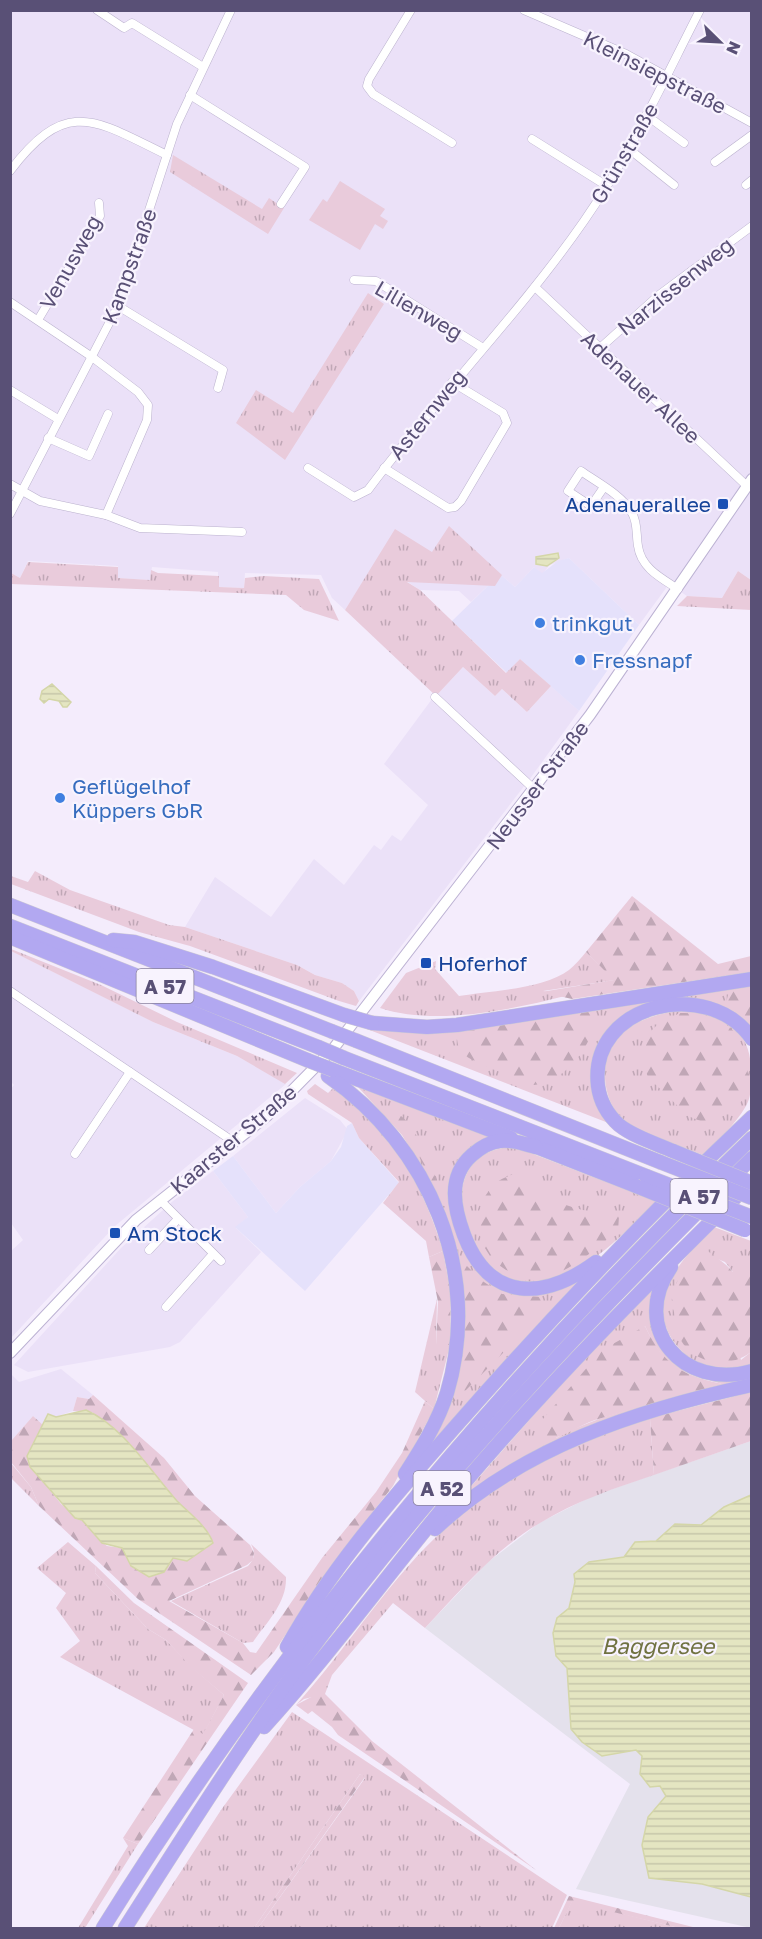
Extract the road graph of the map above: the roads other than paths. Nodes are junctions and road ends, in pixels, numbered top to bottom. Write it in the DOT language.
graph roads {
  1 [pos="97,10"];
  2 [pos="231,10"];
  3 [pos="411,10"];
  4 [pos="524,10"];
  5 [pos="700,10"];
  6 [pos="203,67"];
  7 [pos="667,75"];
  8 [pos="190,95"];
  9 [pos="646,115"];
  10 [pos="752,123"];
  11 [pos="752,135"];
  12 [pos="532,139"];
  13 [pos="452,143"];
  14 [pos="684,143"];
  15 [pos="629,150"];
  16 [pos="167,155"];
  17 [pos="715,162"];
  18 [pos="10,171"];
  19 [pos="674,185"];
  20 [pos="607,186"];
  21 [pos="99,203"];
  22 [pos="281,204"];
  23 [pos="752,226"];
  24 [pos="354,280"];
  25 [pos="535,287"];
  26 [pos="10,302"];
  27 [pos="118,306"];
  28 [pos="38,320"];
  29 [pos="483,348"];
  30 [pos="600,348"];
  31 [pos="92,357"];
  32 [pos="452,382"];
  33 [pos="218,388"];
  34 [pos="10,390"];
  35 [pos="108,414"];
  36 [pos="58,419"];
  37 [pos="48,438"];
  38 [pos="308,468"];
  39 [pos="384,468"];
  40 [pos="749,483"];
  41 [pos="10,484"];
  42 [pos="604,488"];
  43 [pos="22,491"];
  44 [pos="10,514"];
  45 [pos="105,515"];
  46 [pos="242,532"];
  47 [pos="678,589"];
  48 [pos="435,697"];
  49 [pos="535,790"];
  50 [pos="10,905"];
  51 [pos="10,926"];
  52 [pos="10,938"];
  53 [pos="98,939"];
  54 [pos="752,979"];
  55 [pos="10,991"];
  56 [pos="752,1039"];
  57 [pos="306,1067"];
  58 [pos="130,1072"];
  59 [pos="331,1074"];
  60 [pos="752,1105"];
  61 [pos="524,1107"];
  62 [pos="752,1117"];
  63 [pos="752,1138"];
  64 [pos="234,1142"];
  65 [pos="655,1143"];
  66 [pos="723,1144"];
  67 [pos="536,1147"];
  68 [pos="75,1154"];
  69 [pos="752,1158"];
  70 [pos="752,1182"];
  71 [pos="752,1198"];
  72 [pos="160,1200"];
  73 [pos="752,1217"];
  74 [pos="177,1220"];
  75 [pos="748,1231"];
  76 [pos="624,1242"];
  77 [pos="686,1245"];
  78 [pos="149,1250"];
  79 [pos="213,1254"];
  80 [pos="220,1261"];
  81 [pos="166,1306"];
  82 [pos="10,1353"];
  83 [pos="752,1371"];
  84 [pos="752,1385"];
  85 [pos="379,1514"];
  86 [pos="398,1567"];
  87 [pos="262,1694"];
  88 [pos="223,1774"];
  89 [pos="103,1929"];
  90 [pos="125,1929"];
  1 -- 6 [label="street"];
  2 -- 6 [label="street, Kampstraße"];
  3 -- 13 [label="street"];
  4 -- 7 [label="street, Kleinsiepstraße"];
  5 -- 7 [label="street, Grünstraße"];
  6 -- 8 [label="street, Kampstraße"];
  7 -- 9 [label="street, Grünstraße"];
  7 -- 10 [label="street, Kleinsiepstraße"];
  8 -- 16 [label="street, Kampstraße"];
  8 -- 22 [label="street"];
  9 -- 14 [label="street"];
  9 -- 15 [label="street, Grünstraße"];
  11 -- 17 [label="street"];
  12 -- 20 [label="street"];
  15 -- 19 [label="street"];
  15 -- 20 [label="street, Grünstraße"];
  16 -- 18 [label="street"];
  16 -- 27 [label="street, Kampstraße"];
  20 -- 25 [label="street, Grünstraße"];
  21 -- 28 [label="street, Venusweg"];
  23 -- 30 [label="street, Narzissenweg"];
  24 -- 29 [label="street, Lilienweg"];
  25 -- 29 [label="street, Asternweg"];
  25 -- 30 [label="street, Adenauer Allee"];
  26 -- 28 [label="street"];
  27 -- 31 [label="street, Kampstraße"];
  27 -- 33 [label="street"];
  28 -- 31 [label="street"];
  29 -- 32 [label="street, Asternweg"];
  30 -- 40 [label="street, Adenauer Allee"];
  31 -- 36 [label="street, Kampstraße"];
  31 -- 45 [label="street"];
  32 -- 39 [label="street, Asternweg"];
  32 -- 39 [label="street"];
  34 -- 36 [label="street"];
  35 -- 37 [label="street"];
  36 -- 37 [label="street, Kampstraße"];
  37 -- 43 [label="street, Kampstraße"];
  38 -- 39 [label="street, Asternweg"];
  40 -- 47 [label="main road, Neusser Straße"];
  41 -- 43 [label="street"];
  42 -- 42 [label="street"];
  42 -- 47 [label="street"];
  43 -- 44 [label="street, Kampstraße"];
  43 -- 45 [label="street"];
  45 -- 46 [label="street"];
  47 -- 49 [label="main road, Neusser Straße"];
  48 -- 49 [label="street"];
  49 -- 57 [label="main road, Neusser Straße"];
  50 -- 53 [label="highway, A 57"];
  51 -- 73 [label="highway, A 57, bridge"];
  52 -- 57 [label="highway"];
  53 -- 54 [label="highway, bridge"];
  53 -- 61 [label="highway, A 57, bridge"];
  55 -- 58 [label="street"];
  56 -- 65 [label="highway"];
  57 -- 59 [label="highway"];
  57 -- 64 [label="main road, Kaarster Straße"];
  58 -- 64 [label="street"];
  58 -- 68 [label="street"];
  59 -- 67 [label="highway"];
  59 -- 85 [label="highway"];
  60 -- 66 [label="highway"];
  61 -- 65 [label="highway"];
  61 -- 71 [label="highway, A 57, bridge"];
  62 -- 66 [label="highway"];
  63 -- 87 [label="highway, A 52"];
  64 -- 72 [label="main road, Kaarster Straße"];
  65 -- 70 [label="highway, bridge"];
  66 -- 76 [label="highway"];
  67 -- 75 [label="highway, bridge"];
  67 -- 76 [label="highway"];
  69 -- 88 [label="highway, A 52"];
  70 -- 77 [label="highway"];
  72 -- 74 [label="street, Kaarster Straße"];
  72 -- 82 [label="main road, Kaarster Straße"];
  74 -- 78 [label="street, Kaarster Straße"];
  74 -- 79 [label="street, Kaarster Straße"];
  76 -- 85 [label="highway"];
  77 -- 83 [label="highway"];
  77 -- 86 [label="highway"];
  79 -- 80 [label="street, Kaarster Straße"];
  79 -- 81 [label="street"];
  84 -- 86 [label="highway"];
  85 -- 87 [label="highway"];
  86 -- 88 [label="highway"];
  87 -- 89 [label="highway, A 52"];
  88 -- 90 [label="highway, A 52"];
}
